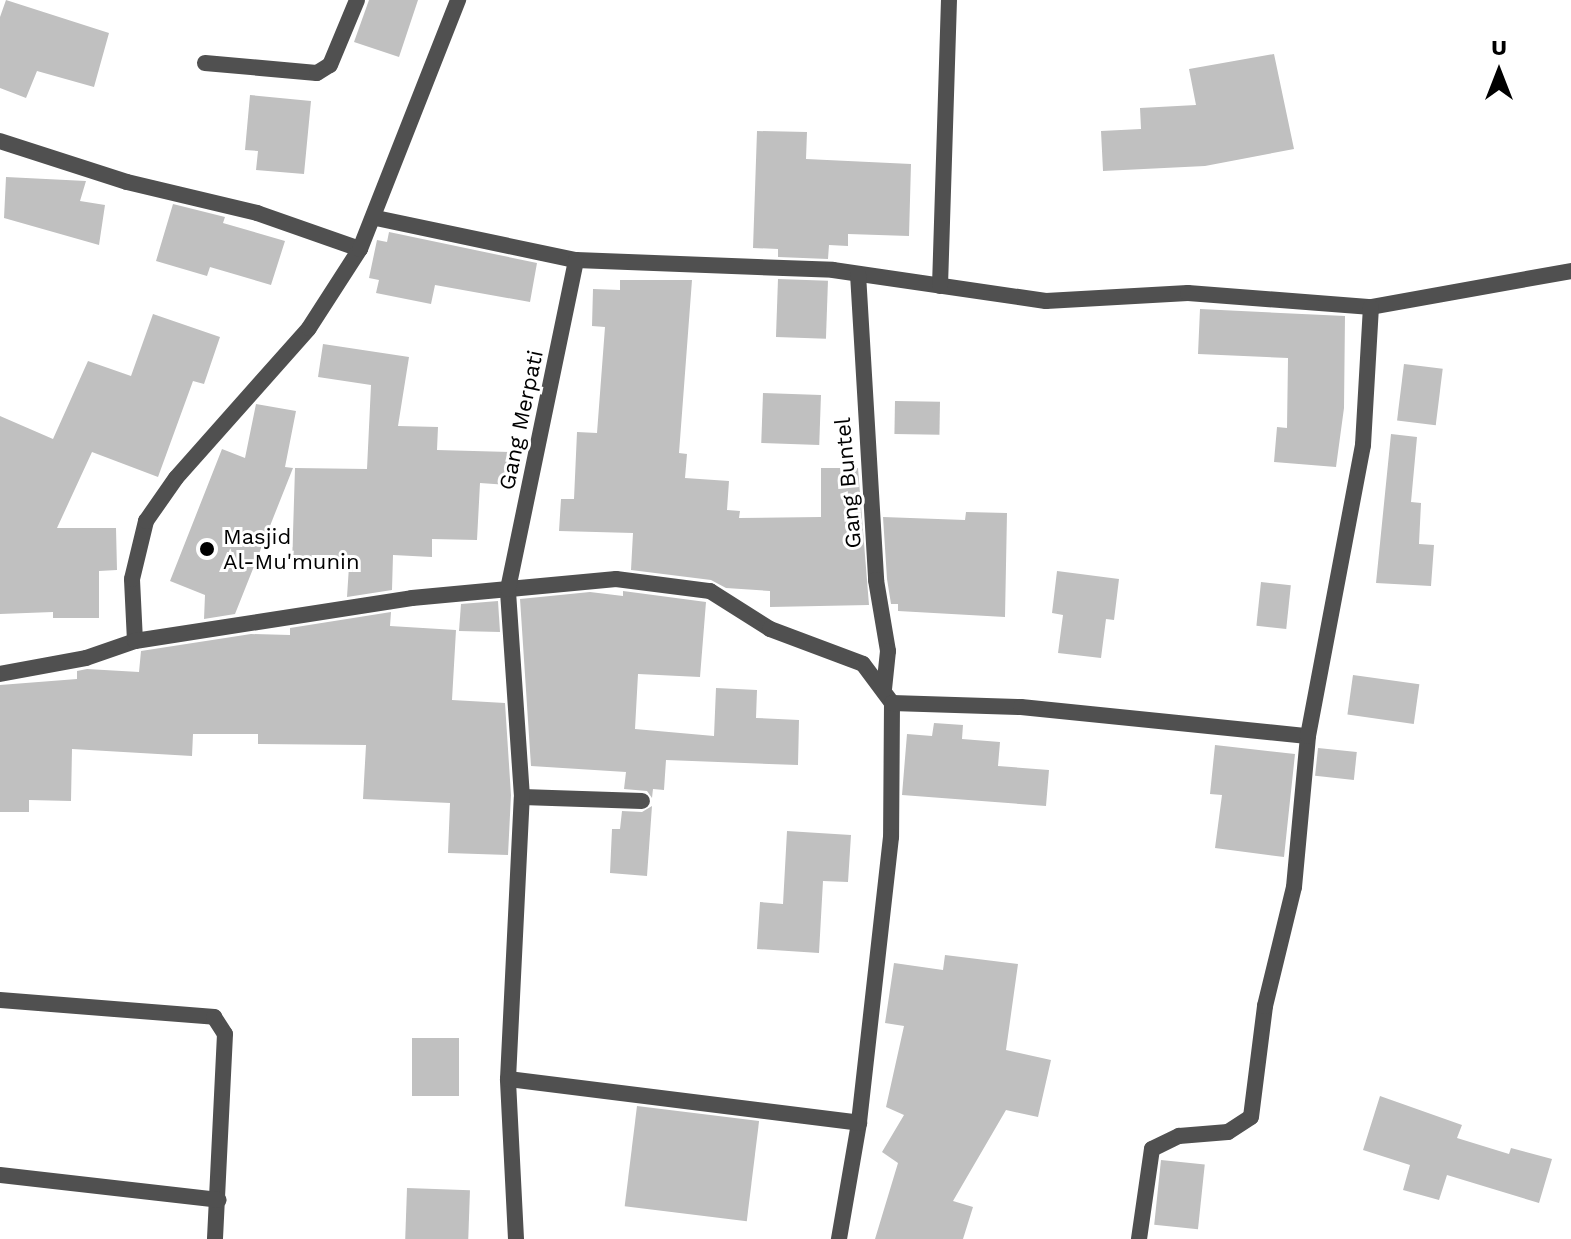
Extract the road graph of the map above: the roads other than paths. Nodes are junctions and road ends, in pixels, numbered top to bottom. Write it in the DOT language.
graph roads {
  1 [pos="357,0"];
  2 [pos="458,0"];
  3 [pos="949,0"];
  4 [pos="205,63"];
  5 [pos="0,141"];
  6 [pos="376,218"];
  7 [pos="360,249"];
  8 [pos="576,260"];
  9 [pos="1571,271"];
  10 [pos="858,274"];
  11 [pos="940,286"];
  12 [pos="1371,307"];
  13 [pos="508,589"];
  14 [pos="135,641"];
  15 [pos="0,674"];
  16 [pos="888,696"];
  17 [pos="1308,736"];
  18 [pos="522,797"];
  19 [pos="642,801"];
  20 [pos="0,1000"];
  21 [pos="508,1079"];
  22 [pos="859,1123"];
  23 [pos="0,1175"];
  24 [pos="219,1200"];
  25 [pos="215,1239"];
  26 [pos="516,1239"];
  27 [pos="839,1239"];
  28 [pos="1139,1239"];
  1 -- 4 [label="street"];
  2 -- 6 [label="street"];
  3 -- 11 [label="street"];
  5 -- 7 [label="street"];
  6 -- 7 [label="street"];
  6 -- 8 [label="street"];
  7 -- 14 [label="street"];
  8 -- 10 [label="street"];
  8 -- 13 [label="street, Gang Merpati"];
  9 -- 12 [label="street"];
  10 -- 11 [label="street"];
  10 -- 16 [label="street, Gang Buntel"];
  11 -- 12 [label="street"];
  12 -- 17 [label="street"];
  13 -- 14 [label="street"];
  13 -- 16 [label="street"];
  13 -- 18 [label="street, Gang Merpati"];
  14 -- 15 [label="street"];
  16 -- 17 [label="street"];
  16 -- 22 [label="street, Gang Buntel"];
  17 -- 28 [label="street"];
  18 -- 19 [label="street"];
  18 -- 21 [label="street, Gang Merpati"];
  20 -- 24 [label="street"];
  21 -- 22 [label="street"];
  21 -- 26 [label="street, Gang Merpati"];
  22 -- 27 [label="street, Gang Buntel"];
  23 -- 24 [label="street"];
  24 -- 25 [label="street"];
}
